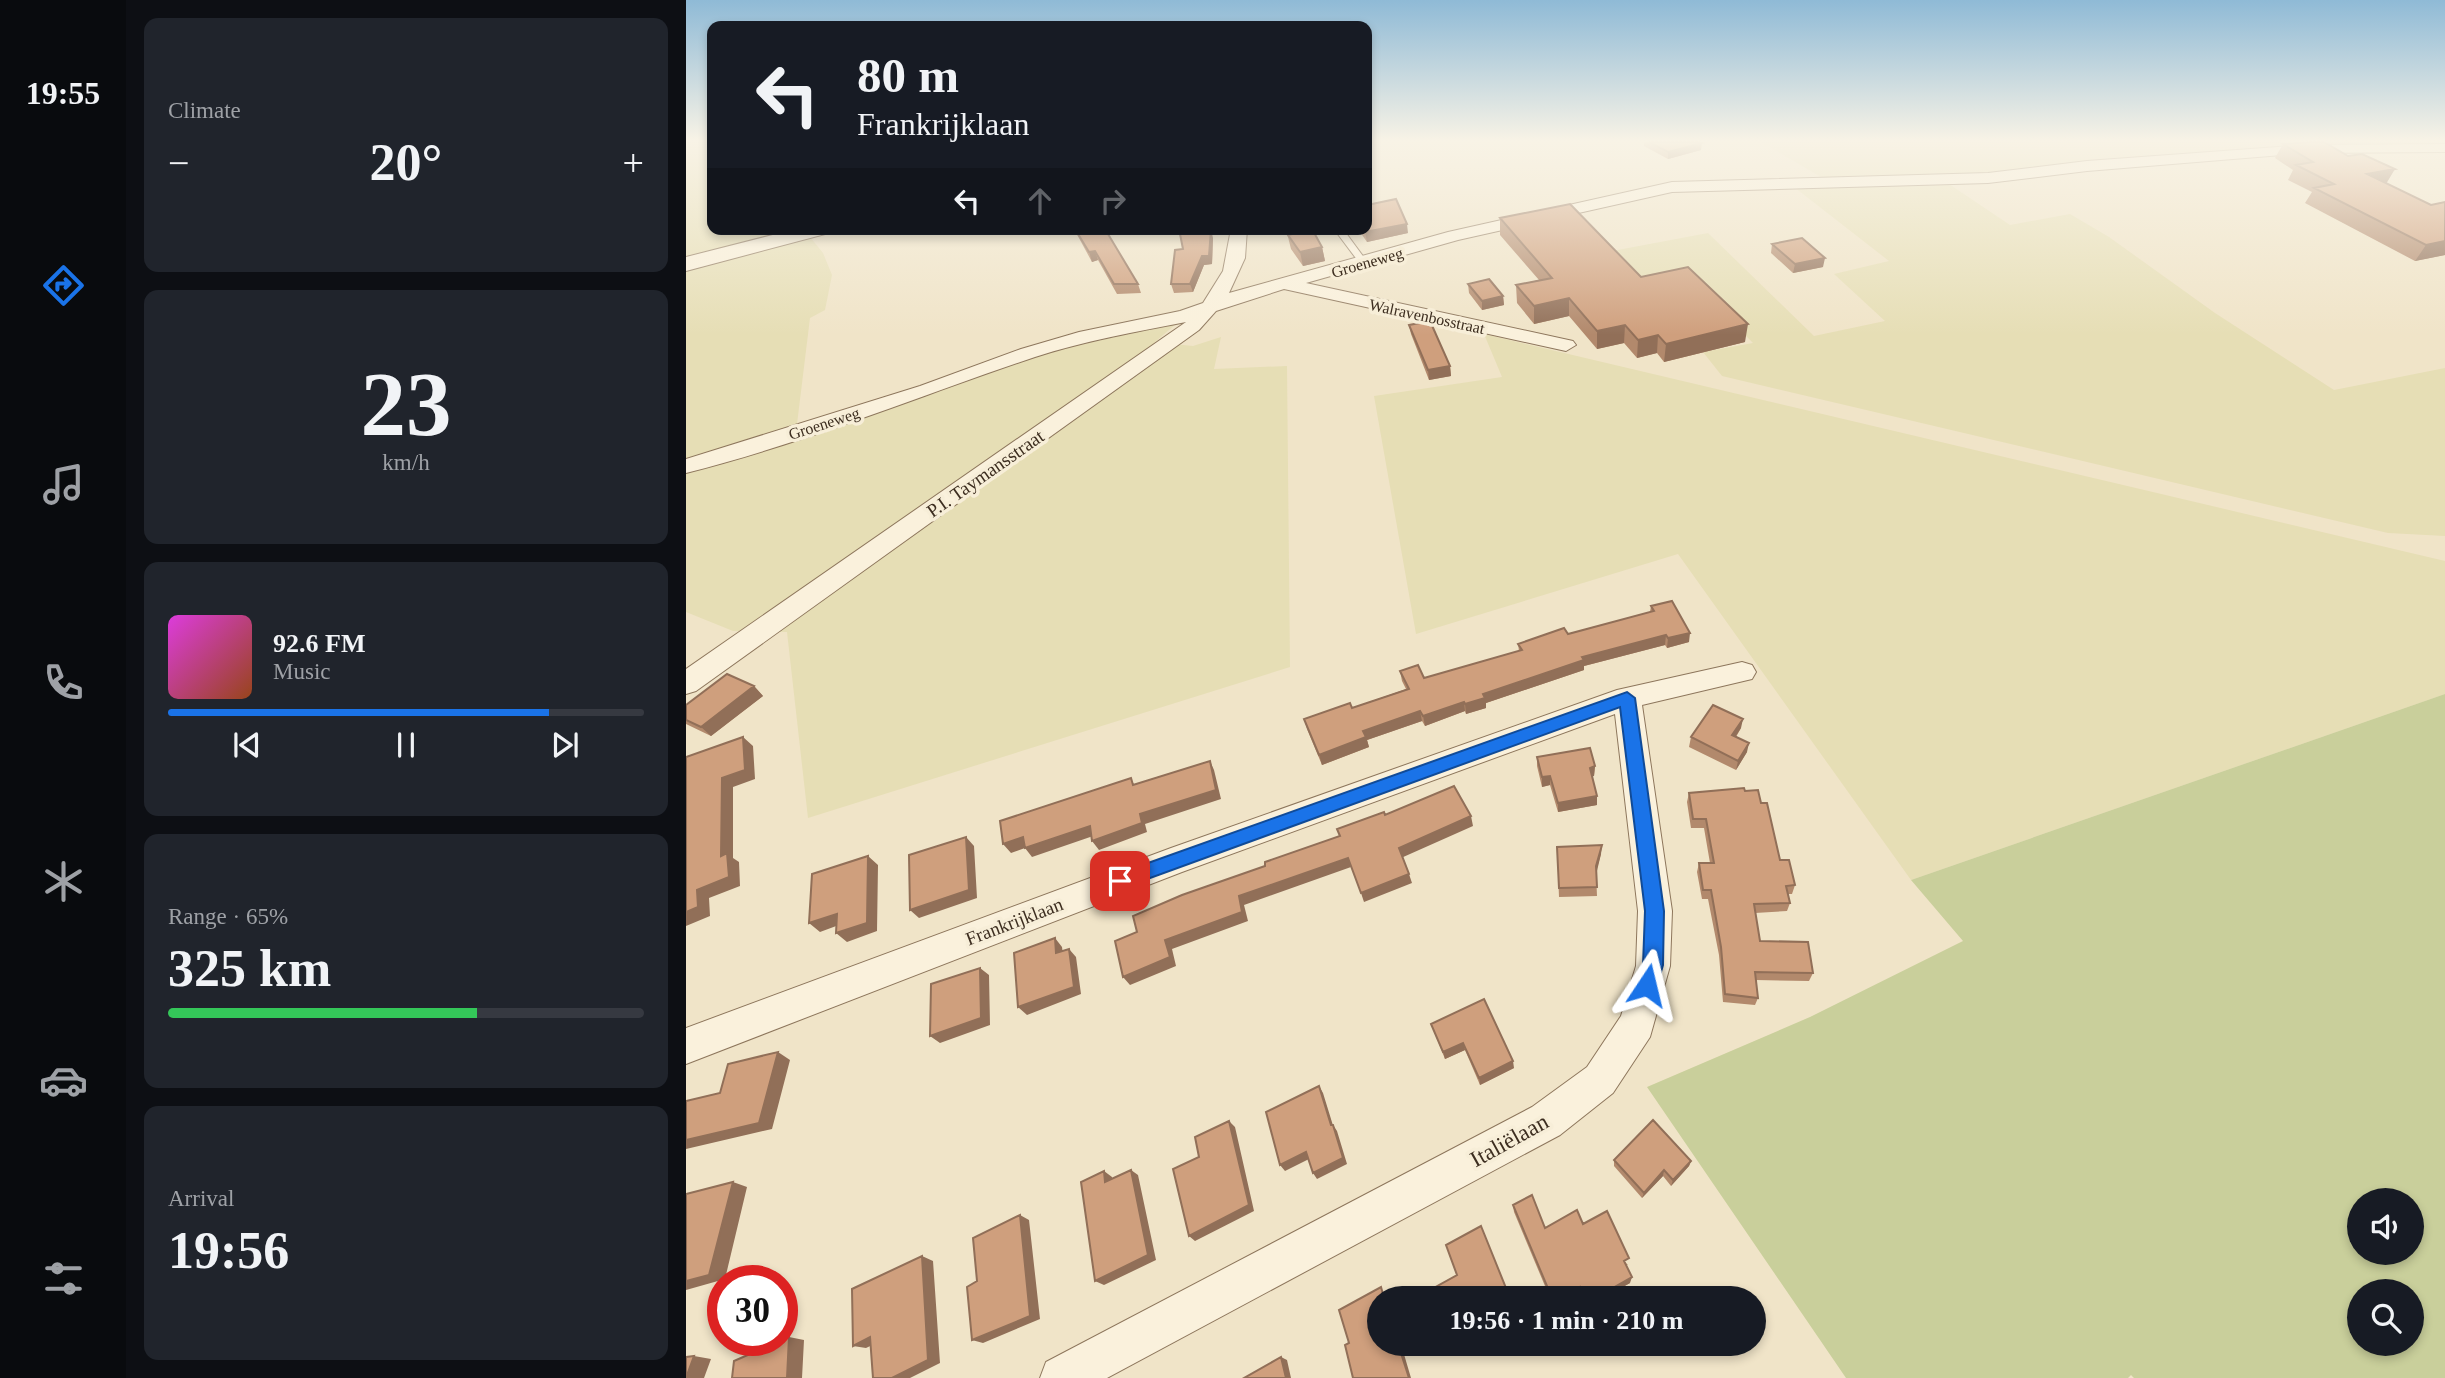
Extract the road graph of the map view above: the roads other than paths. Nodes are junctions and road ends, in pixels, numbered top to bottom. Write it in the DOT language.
graph roads {
  1 [pos="1585,206"];
  2 [pos="799,235"];
  3 [pos="1239,235"];
  4 [pos="1343,235"];
  5 [pos="1364,262"];
  6 [pos="686,264"];
  7 [pos="1287,285"];
  8 [pos="1210,307"];
  9 [pos="1566,345"];
  10 [pos="686,466"];
  11 [pos="1742,672"];
  12 [pos="686,683"];
  13 [pos="1627,698"];
  14 [pos="686,1046"];
  15 [pos="1062,1378"];
  1 -- 5 [label="street, Groeneweg"];
  2 -- 6 [label="street"];
  3 -- 8 [label="street, P.I. Taymansstraat"];
  4 -- 5 [label="lane"];
  5 -- 7 [label="street, Groeneweg"];
  7 -- 8 [label="street, Groeneweg"];
  7 -- 9 [label="street, Walravenbosstraat"];
  8 -- 10 [label="street, Groeneweg"];
  8 -- 12 [label="street, P.I. Taymansstraat"];
  11 -- 13 [label="street, Frankrijklaan"];
  13 -- 14 [label="street, Frankrijklaan"];
  13 -- 15 [label="street, Italiëlaan"];
}
